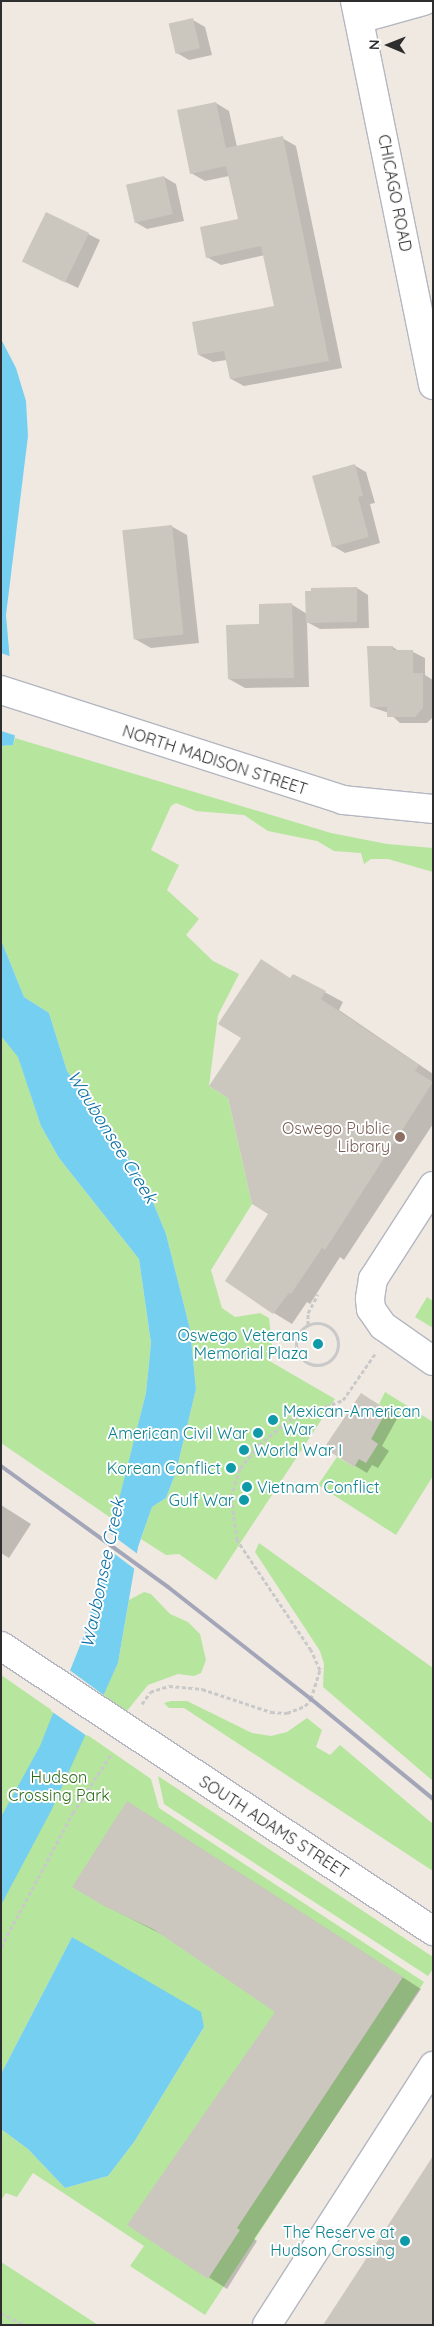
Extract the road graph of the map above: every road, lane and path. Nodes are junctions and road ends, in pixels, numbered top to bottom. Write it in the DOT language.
graph roads {
  1 [pos="424,1"];
  2 [pos="357,10"];
  3 [pos="433,385"];
  4 [pos="1,690"];
  5 [pos="433,809"];
  6 [pos="433,1186"];
  7 [pos="318,1294"];
  8 [pos="308,1326"];
  9 [pos="381,1346"];
  10 [pos="433,1360"];
  11 [pos="1,1646"];
  12 [pos="139,1710"];
  13 [pos="114,1737"];
  14 [pos="433,1931"];
  15 [pos="1,1946"];
  16 [pos="433,2066"];
  17 [pos="1,2313"];
  18 [pos="25,2325"];
  19 [pos="266,2325"];
  1 -- 2 [label="street"];
  2 -- 3 [label="street, CHICAGO ROAD"];
  4 -- 5 [label="street, NORTH MADISON STREET"];
  6 -- 10 [label="street"];
  7 -- 8 [label="path"];
  8 -- 8 [label="path"];
  9 -- 12 [label="path"];
  11 -- 13 [label="street, SOUTH ADAMS STREET"];
  13 -- 14 [label="street, SOUTH ADAMS STREET"];
  13 -- 15 [label="path"];
  16 -- 19 [label="street"];
  17 -- 18 [label="path"];
}
